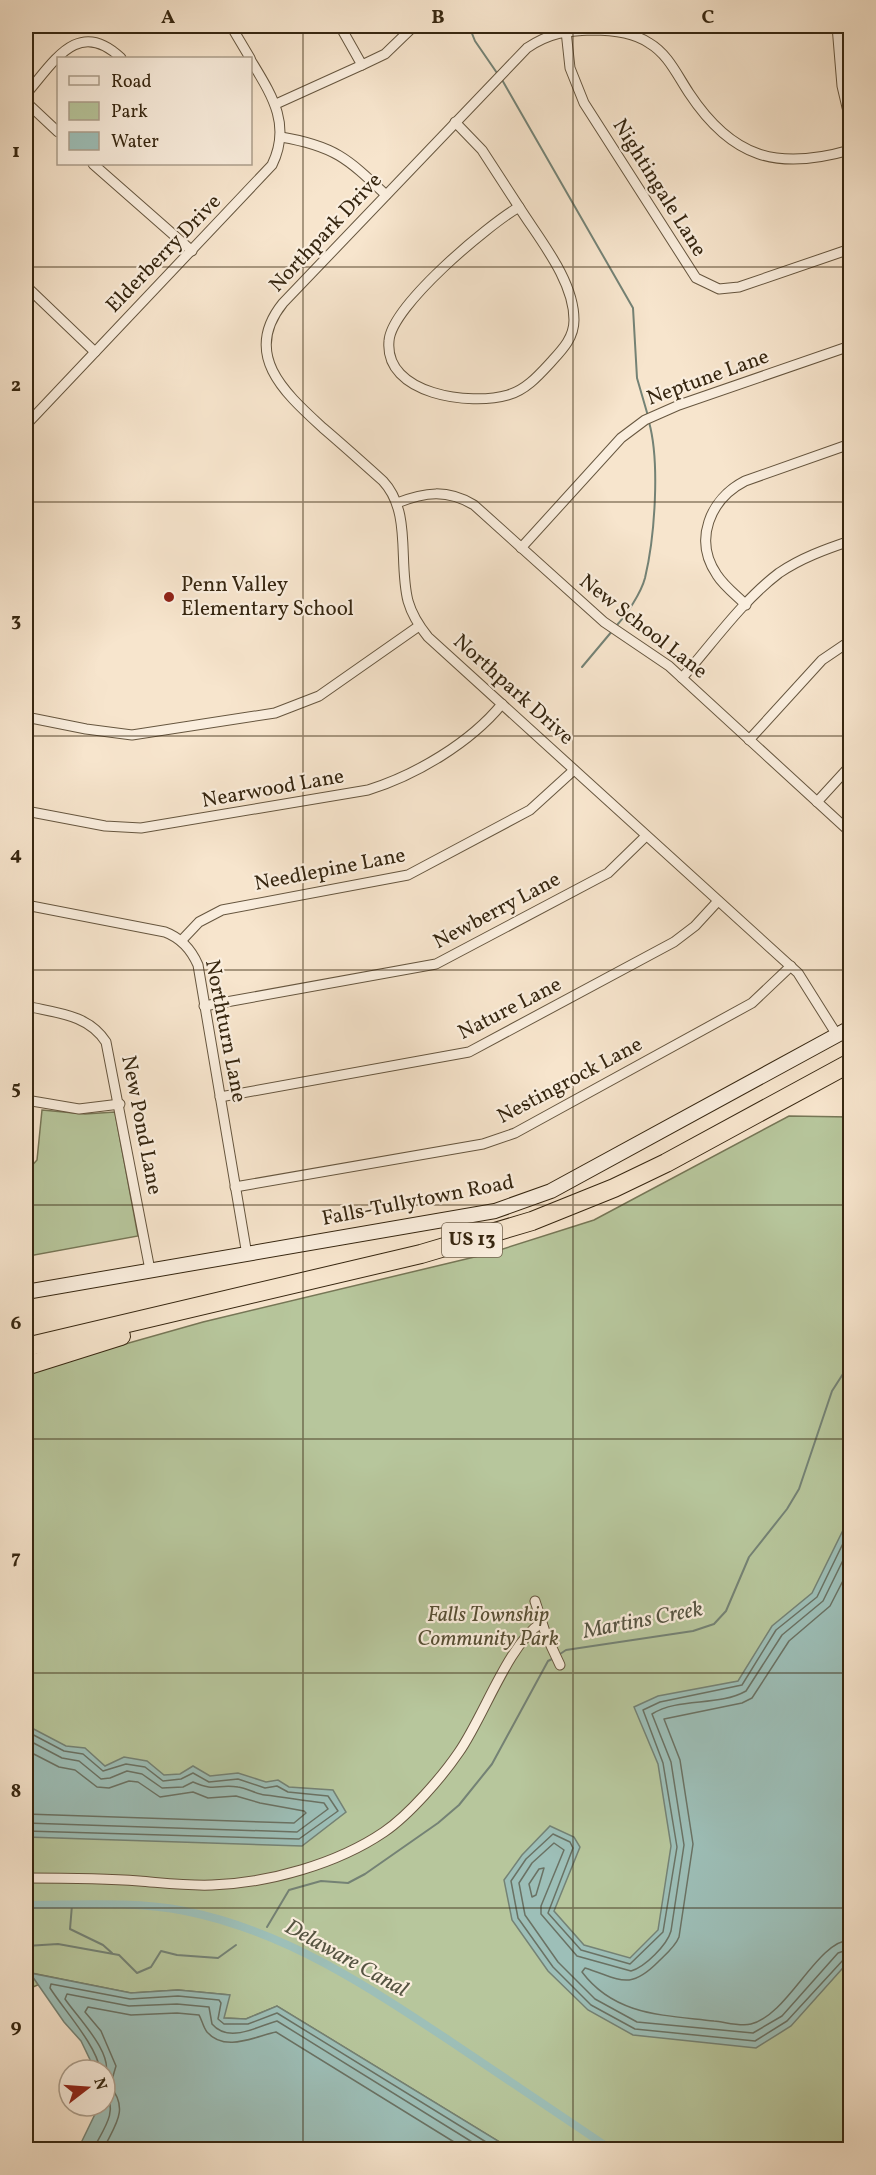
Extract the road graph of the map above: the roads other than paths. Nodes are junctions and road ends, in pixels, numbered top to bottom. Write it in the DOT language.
graph roads {
  1 [pos="231,26"];
  2 [pos="340,26"];
  3 [pos="414,26"];
  4 [pos="837,26"];
  5 [pos="566,31"];
  6 [pos="59,57"];
  7 [pos="120,57"];
  8 [pos="249,57"];
  9 [pos="57,59"];
  10 [pos="252,62"];
  11 [pos="362,65"];
  12 [pos="26,94"];
  13 [pos="26,102"];
  14 [pos="276,104"];
  15 [pos="850,120"];
  16 [pos="455,122"];
  17 [pos="57,131"];
  18 [pos="281,137"];
  19 [pos="850,150"];
  20 [pos="94,165"];
  21 [pos="386,195"];
  22 [pos="519,207"];
  23 [pos="850,249"];
  24 [pos="192,251"];
  25 [pos="26,286"];
  26 [pos="850,346"];
  27 [pos="95,352"];
  28 [pos="27,419"];
  29 [pos="850,444"];
  30 [pos="397,503"];
  31 [pos="850,541"];
  32 [pos="521,548"];
  33 [pos="746,605"];
  34 [pos="419,626"];
  35 [pos="850,641"];
  36 [pos="682,678"];
  37 [pos="502,704"];
  38 [pos="26,717"];
  39 [pos="749,740"];
  40 [pos="850,766"];
  41 [pos="574,770"];
  42 [pos="817,802"];
  43 [pos="26,811"];
  44 [pos="850,832"];
  45 [pos="646,836"];
  46 [pos="718,901"];
  47 [pos="26,905"];
  48 [pos="181,941"];
  49 [pos="791,966"];
  50 [pos="26,1006"];
  51 [pos="204,1006"];
  52 [pos="850,1028"];
  53 [pos="837,1035"];
  54 [pos="850,1063"];
  55 [pos="850,1075"];
  56 [pos="220,1096"];
  57 [pos="26,1100"];
  58 [pos="120,1104"];
  59 [pos="235,1187"];
  60 [pos="247,1255"];
  61 [pos="150,1270"];
  62 [pos="26,1292"];
  63 [pos="126,1335"];
  64 [pos="26,1345"];
  65 [pos="26,1358"];
  66 [pos="26,1366"];
  67 [pos="535,1600"];
  68 [pos="542,1623"];
  69 [pos="560,1665"];
  70 [pos="26,1878"];
  1 -- 8 [label="street, Elderberry Drive"];
  2 -- 11 [label="street"];
  3 -- 11 [label="street"];
  4 -- 15 [label="street"];
  5 -- 16 [label="street, Northpark Drive"];
  5 -- 19 [label="street, Northpark Drive"];
  5 -- 23 [label="street, Nightingale Lane"];
  6 -- 7 [label="street"];
  9 -- 12 [label="street"];
  10 -- 14 [label="street, Elderberry Drive"];
  11 -- 14 [label="street"];
  13 -- 17 [label="street"];
  14 -- 18 [label="street, Elderberry Drive"];
  16 -- 21 [label="street, Northpark Drive"];
  16 -- 22 [label="street"];
  18 -- 21 [label="street"];
  18 -- 24 [label="street, Elderberry Drive"];
  20 -- 24 [label="street"];
  21 -- 30 [label="street, Northpark Drive"];
  22 -- 22 [label="street"];
  24 -- 27 [label="street, Elderberry Drive"];
  25 -- 27 [label="street"];
  26 -- 32 [label="street, Neptune Lane"];
  27 -- 28 [label="street, Elderberry Drive"];
  29 -- 33 [label="street"];
  30 -- 32 [label="street, New School Lane"];
  30 -- 34 [label="street, Northpark Drive"];
  31 -- 33 [label="street"];
  32 -- 36 [label="street, New School Lane"];
  33 -- 36 [label="street"];
  34 -- 37 [label="street, Northpark Drive"];
  34 -- 38 [label="street"];
  35 -- 39 [label="street"];
  36 -- 39 [label="street, New School Lane"];
  37 -- 41 [label="street, Northpark Drive"];
  37 -- 43 [label="street, Nearwood Lane"];
  39 -- 42 [label="street, New School Lane"];
  40 -- 42 [label="street"];
  41 -- 45 [label="street, Northpark Drive"];
  41 -- 48 [label="street, Needlepine Lane"];
  42 -- 44 [label="street, New School Lane"];
  45 -- 46 [label="street, Northpark Drive"];
  45 -- 51 [label="street, Newberry Lane"];
  46 -- 49 [label="street, Northpark Drive"];
  46 -- 56 [label="street, Nature Lane"];
  47 -- 48 [label="street, Northturn Lane"];
  48 -- 51 [label="street, Northturn Lane"];
  49 -- 53 [label="street, Northpark Drive"];
  49 -- 59 [label="street, Nestingrock Lane"];
  50 -- 58 [label="street, New Pond Lane"];
  51 -- 56 [label="street, Northturn Lane"];
  52 -- 53 [label="street, Falls-Tullytown Road"];
  53 -- 60 [label="street, Falls-Tullytown Road"];
  54 -- 64 [label="highway, US 13"];
  55 -- 63 [label="highway, US 13"];
  56 -- 59 [label="street, Northturn Lane"];
  57 -- 58 [label="street"];
  58 -- 61 [label="street, New Pond Lane"];
  59 -- 60 [label="street, Northturn Lane"];
  60 -- 61 [label="street, Falls-Tullytown Road"];
  61 -- 62 [label="street, Falls-Tullytown Road"];
  63 -- 65 [label="highway, US 13"];
  63 -- 66 [label="highway"];
  67 -- 68 [label="street"];
  68 -- 69 [label="street"];
  68 -- 70 [label="street"];
}
